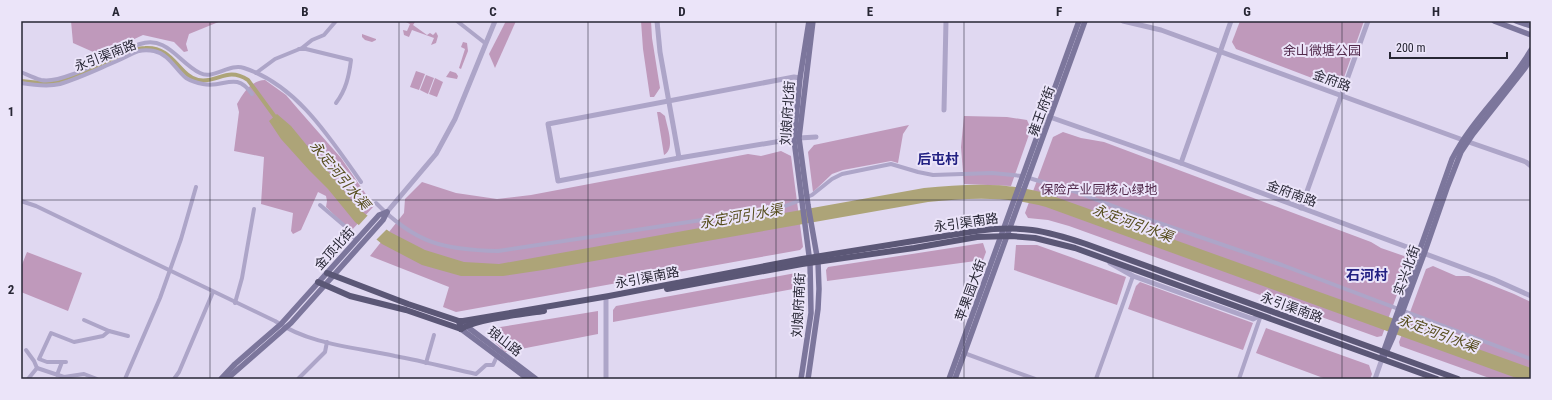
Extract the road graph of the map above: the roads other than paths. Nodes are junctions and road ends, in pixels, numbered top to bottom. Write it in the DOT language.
graph roads {
  1 [pos="336,21"];
  2 [pos="457,21"];
  3 [pos="495,21"];
  4 [pos="657,21"];
  5 [pos="808,21"];
  6 [pos="813,21"];
  7 [pos="946,21"];
  8 [pos="1079,21"];
  9 [pos="1085,21"];
  10 [pos="1123,21"];
  11 [pos="1231,21"];
  12 [pos="1368,21"];
  13 [pos="1494,21"];
  14 [pos="1516,21"];
  15 [pos="1531,26"];
  16 [pos="1531,35"];
  17 [pos="485,43"];
  18 [pos="298,49"];
  19 [pos="1531,50"];
  20 [pos="1220,52"];
  21 [pos="1531,59"];
  22 [pos="21,72"];
  23 [pos="256,73"];
  24 [pos="800,78"];
  25 [pos="21,83"];
  26 [pos="252,94"];
  27 [pos="1341,96"];
  28 [pos="669,102"];
  29 [pos="336,103"];
  30 [pos="944,110"];
  31 [pos="1044,114"];
  32 [pos="1051,117"];
  33 [pos="816,137"];
  34 [pos="796,139"];
  35 [pos="1465,141"];
  36 [pos="679,158"];
  37 [pos="1181,163"];
  38 [pos="1531,166"];
  39 [pos="1022,177"];
  40 [pos="1028,179"];
  41 [pos="361,182"];
  42 [pos="196,187"];
  43 [pos="21,201"];
  44 [pos="804,202"];
  45 [pos="376,203"];
  46 [pos="320,205"];
  47 [pos="1301,208"];
  48 [pos="254,209"];
  49 [pos="1014,209"];
  50 [pos="387,212"];
  51 [pos="379,220"];
  52 [pos="1007,228"];
  53 [pos="1004,236"];
  54 [pos="356,240"];
  55 [pos="999,251"];
  56 [pos="1422,253"];
  57 [pos="1102,258"];
  58 [pos="814,260"];
  59 [pos="170,271"];
  60 [pos="329,274"];
  61 [pos="1133,276"];
  62 [pos="321,284"];
  63 [pos="213,292"];
  64 [pos="1531,296"];
  65 [pos="606,300"];
  66 [pos="236,303"];
  67 [pos="1400,312"];
  68 [pos="1261,315"];
  69 [pos="84,320"];
  70 [pos="459,322"];
  71 [pos="284,326"];
  72 [pos="463,328"];
  73 [pos="109,331"];
  74 [pos="128,336"];
  75 [pos="434,336"];
  76 [pos="327,342"];
  77 [pos="26,350"];
  78 [pos="1385,352"];
  79 [pos="964,353"];
  80 [pos="497,356"];
  81 [pos="1382,359"];
  82 [pos="1531,359"];
  83 [pos="426,363"];
  84 [pos="37,368"];
  85 [pos="57,375"];
  86 [pos="28,379"];
  87 [pos="97,379"];
  88 [pos="125,379"];
  89 [pos="174,379"];
  90 [pos="221,379"];
  91 [pos="227,379"];
  92 [pos="298,379"];
  93 [pos="528,379"];
  94 [pos="536,379"];
  95 [pos="606,379"];
  96 [pos="801,379"];
  97 [pos="808,379"];
  98 [pos="949,379"];
  99 [pos="955,379"];
  100 [pos="1035,379"];
  101 [pos="1096,379"];
  102 [pos="1239,379"];
  103 [pos="1375,379"];
  104 [pos="1437,379"];
  105 [pos="1458,379"];
  1 -- 18 [label="street"];
  2 -- 17 [label="street"];
  3 -- 17 [label="street"];
  4 -- 28 [label="street"];
  5 -- 24 [label="main road, 刘娘府北街"];
  6 -- 34 [label="main road, 刘娘府北街"];
  7 -- 30 [label="street"];
  8 -- 31 [label="main road, 雍王府街"];
  9 -- 32 [label="main road, 雍王府街"];
  10 -- 20 [label="street, 金府路"];
  11 -- 20 [label="street"];
  12 -- 27 [label="street"];
  13 -- 16 [label="main road"];
  14 -- 15 [label="main road"];
  17 -- 50 [label="street"];
  18 -- 23 [label="street"];
  18 -- 29 [label="street"];
  19 -- 35 [label="main road, 实兴北街"];
  20 -- 27 [label="street, 金府路"];
  20 -- 37 [label="street"];
  21 -- 35 [label="main road, 实兴北街"];
  22 -- 23 [label="street"];
  23 -- 41 [label="street"];
  24 -- 28 [label="street"];
  24 -- 34 [label="main road, 刘娘府北街"];
  25 -- 26 [label="street, 永引渠南路"];
  27 -- 35 [label="street, 金府路"];
  27 -- 47 [label="street"];
  28 -- 36 [label="street"];
  28 -- 36 [label="street"];
  31 -- 32 [label="street, 金府南路"];
  31 -- 39 [label="main road, 雍王府街"];
  32 -- 37 [label="street, 金府南路"];
  32 -- 40 [label="main road, 雍王府街"];
  33 -- 34 [label="street"];
  34 -- 36 [label="street"];
  34 -- 44 [label="main road, 刘娘府北街"];
  35 -- 38 [label="street, 金府路"];
  35 -- 56 [label="main road, 实兴北街"];
  37 -- 47 [label="street, 金府南路"];
  39 -- 44 [label="street"];
  39 -- 49 [label="main road, 雍王府街"];
  40 -- 49 [label="main road, 雍王府街"];
  40 -- 67 [label="street"];
  42 -- 59 [label="street"];
  43 -- 59 [label="street"];
  44 -- 50 [label="street"];
  44 -- 58 [label="main road, 刘娘府北街"];
  45 -- 50 [label="street"];
  46 -- 54 [label="street"];
  47 -- 56 [label="street, 金府南路"];
  48 -- 66 [label="street"];
  49 -- 52 [label="main road, 苹果园大街"];
  50 -- 51 [label="main road, 金顶北街"];
  51 -- 54 [label="main road, 金顶北街"];
  51 -- 60 [label="main road, 金顶北街"];
  52 -- 53 [label="main road, 苹果园大街"];
  52 -- 58 [label="main road, 永引渠南路"];
  52 -- 78 [label="main road, 永引渠南路"];
  53 -- 55 [label="main road, 苹果园大街"];
  53 -- 57 [label="main road, 永引渠南路"];
  53 -- 58 [label="main road, 永引渠南路"];
  54 -- 60 [label="main road, 金顶北街"];
  55 -- 79 [label="main road, 苹果园大街"];
  55 -- 98 [label="main road, 苹果园大街"];
  56 -- 64 [label="street, 金府南路"];
  56 -- 67 [label="main road, 实兴北街"];
  57 -- 61 [label="street"];
  57 -- 68 [label="main road, 永引渠南路"];
  58 -- 65 [label="main road, 永引渠南路"];
  58 -- 70 [label="main road, 永引渠南路"];
  58 -- 96 [label="main road, 刘娘府南街"];
  58 -- 97 [label="main road, 刘娘府南街"];
  59 -- 63 [label="street"];
  59 -- 88 [label="street"];
  60 -- 62 [label="main road, 金顶北街"];
  60 -- 70 [label="main road"];
  61 -- 68 [label="street"];
  61 -- 101 [label="street"];
  62 -- 71 [label="main road, 金顶北街"];
  62 -- 72 [label="main road, 永引渠南路"];
  63 -- 66 [label="street"];
  63 -- 89 [label="street"];
  65 -- 72 [label="main road, 永引渠南路"];
  65 -- 95 [label="street"];
  66 -- 71 [label="street"];
  67 -- 78 [label="main road, 实兴北街"];
  67 -- 82 [label="street"];
  68 -- 81 [label="main road, 永引渠南路"];
  68 -- 102 [label="street"];
  69 -- 73 [label="street"];
  70 -- 72 [label="main road"];
  71 -- 76 [label="street"];
  71 -- 90 [label="main road, 金顶北街"];
  71 -- 91 [label="main road, 金顶北街"];
  72 -- 80 [label="main road, 琅山路"];
  72 -- 94 [label="main road, 琅山路"];
  73 -- 74 [label="street"];
  73 -- 85 [label="street"];
  75 -- 83 [label="street"];
  76 -- 83 [label="street"];
  76 -- 92 [label="street"];
  77 -- 84 [label="street"];
  78 -- 81 [label="main road, 实兴北街"];
  78 -- 105 [label="main road, 永引渠南路"];
  79 -- 99 [label="main road, 苹果园大街"];
  79 -- 100 [label="street"];
  80 -- 83 [label="street"];
  80 -- 93 [label="main road, 琅山路"];
  81 -- 103 [label="street"];
  81 -- 104 [label="main road, 永引渠南路"];
  84 -- 85 [label="street"];
  84 -- 86 [label="street"];
  85 -- 87 [label="street"];
}
